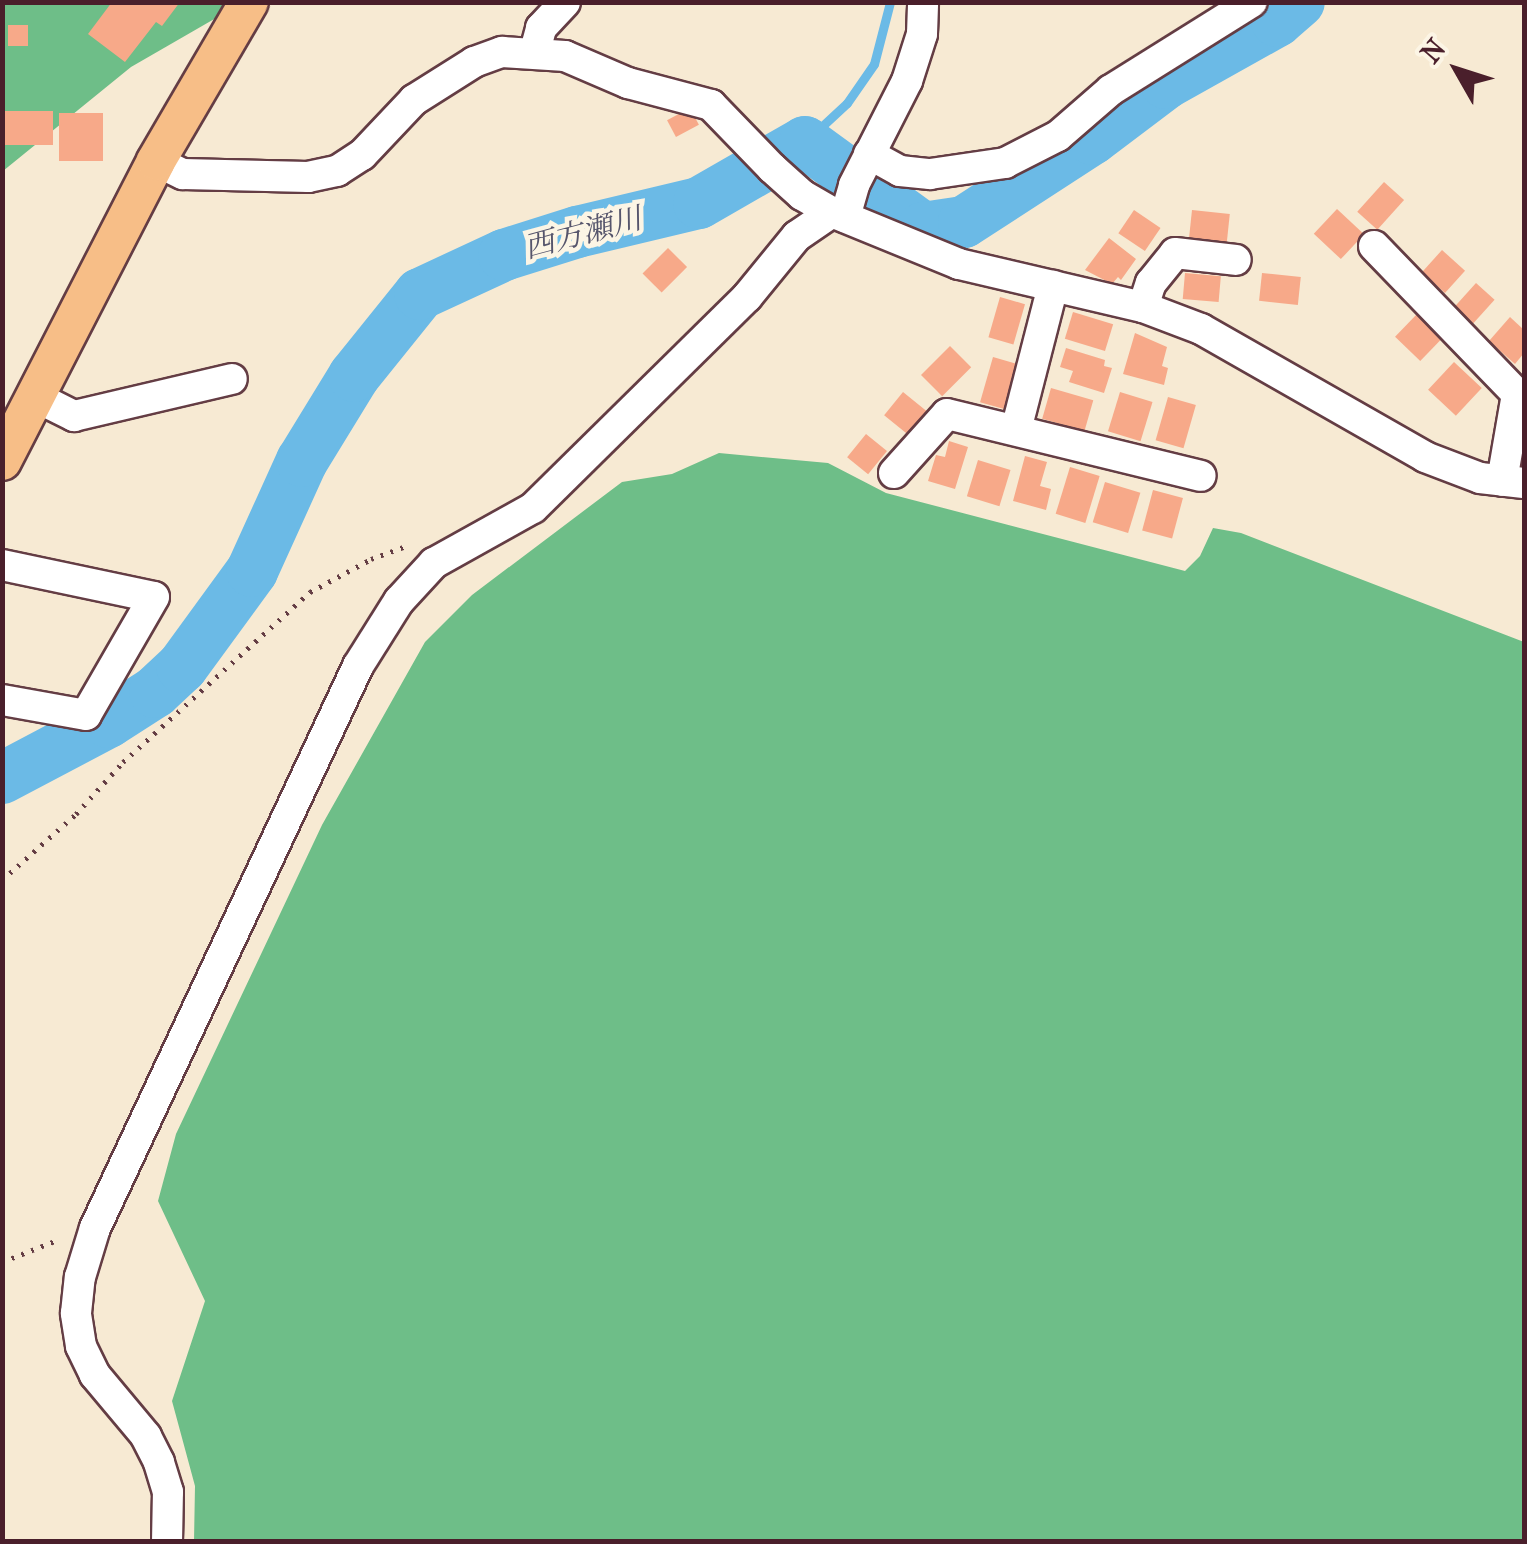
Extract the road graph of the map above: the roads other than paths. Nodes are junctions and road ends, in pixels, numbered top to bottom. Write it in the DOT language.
graph roads {
  1 [pos="249,2"];
  2 [pos="565,2"];
  3 [pos="923,2"];
  4 [pos="1252,2"];
  5 [pos="534,50"];
  6 [pos="869,154"];
  7 [pos="156,161"];
  8 [pos="839,215"];
  9 [pos="1374,246"];
  10 [pos="1236,260"];
  11 [pos="1053,286"];
  12 [pos="1143,307"];
  13 [pos="232,379"];
  14 [pos="34,396"];
  15 [pos="1520,403"];
  16 [pos="1016,430"];
  17 [pos="2,460"];
  18 [pos="894,473"];
  19 [pos="1201,476"];
  20 [pos="1514,482"];
  21 [pos="2,565"];
  22 [pos="2,700"];
  23 [pos="167,1542"];
  1 -- 7 [label="main road"];
  2 -- 5 [label="street"];
  3 -- 6 [label="street"];
  4 -- 6 [label="street"];
  5 -- 7 [label="street"];
  5 -- 8 [label="street"];
  6 -- 8 [label="street"];
  7 -- 14 [label="main road"];
  8 -- 11 [label="street"];
  8 -- 23 [label="street"];
  9 -- 15 [label="street"];
  10 -- 12 [label="street"];
  11 -- 12 [label="street"];
  11 -- 16 [label="street"];
  12 -- 20 [label="street"];
  13 -- 14 [label="street"];
  14 -- 17 [label="main road"];
  15 -- 20 [label="street"];
  16 -- 18 [label="street"];
  16 -- 19 [label="street"];
  21 -- 22 [label="street"];
}
